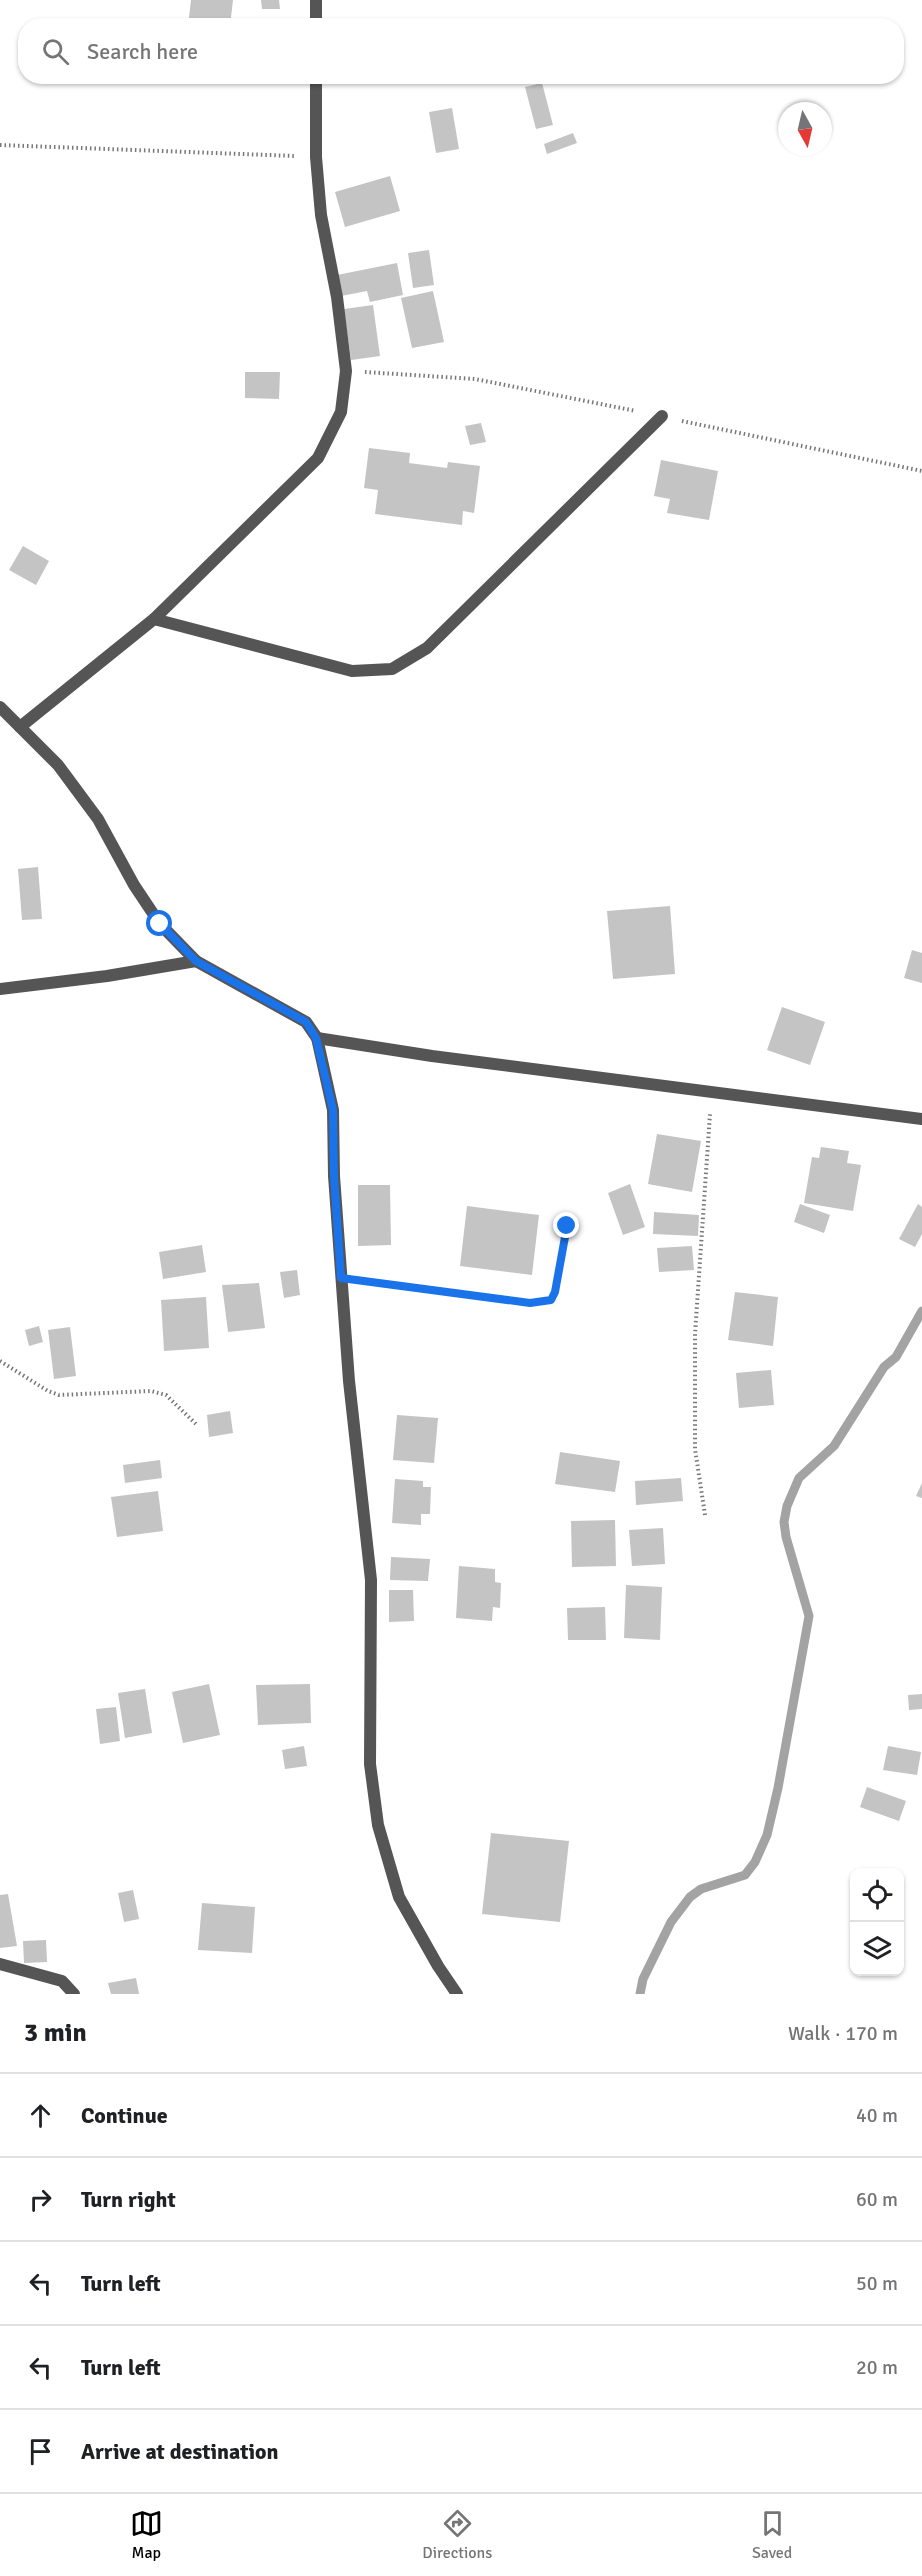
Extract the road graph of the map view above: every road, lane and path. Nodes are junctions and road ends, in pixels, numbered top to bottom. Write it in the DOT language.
graph roads {
  1 [pos="316,0"];
  2 [pos="316,18"];
  3 [pos="316,84"];
  4 [pos="0,145"];
  5 [pos="316,158"];
  6 [pos="662,416"];
  7 [pos="154,619"];
  8 [pos="0,707"];
  9 [pos="20,727"];
  10 [pos="196,961"];
  11 [pos="0,989"];
  12 [pos="316,1038"];
  13 [pos="712,1092"];
  14 [pos="922,1119"];
  15 [pos="567,1226"];
  16 [pos="341,1278"];
  17 [pos="0,1361"];
  18 [pos="198,1426"];
  19 [pos="705,1515"];
  20 [pos="0,1964"];
  21 [pos="74,1994"];
  22 [pos="457,1994"];
  1 -- 2 [label="street"];
  3 -- 5 [label="street"];
  4 -- 5 [label="path"];
  5 -- 7 [label="street"];
  6 -- 7 [label="street"];
  7 -- 9 [label="street"];
  8 -- 9 [label="street"];
  9 -- 10 [label="street"];
  10 -- 11 [label="street"];
  10 -- 12 [label="street"];
  12 -- 13 [label="street"];
  12 -- 16 [label="street"];
  13 -- 14 [label="street"];
  13 -- 19 [label="path"];
  15 -- 16 [label="path"];
  16 -- 22 [label="street"];
  17 -- 18 [label="path"];
  20 -- 21 [label="street"];
}
